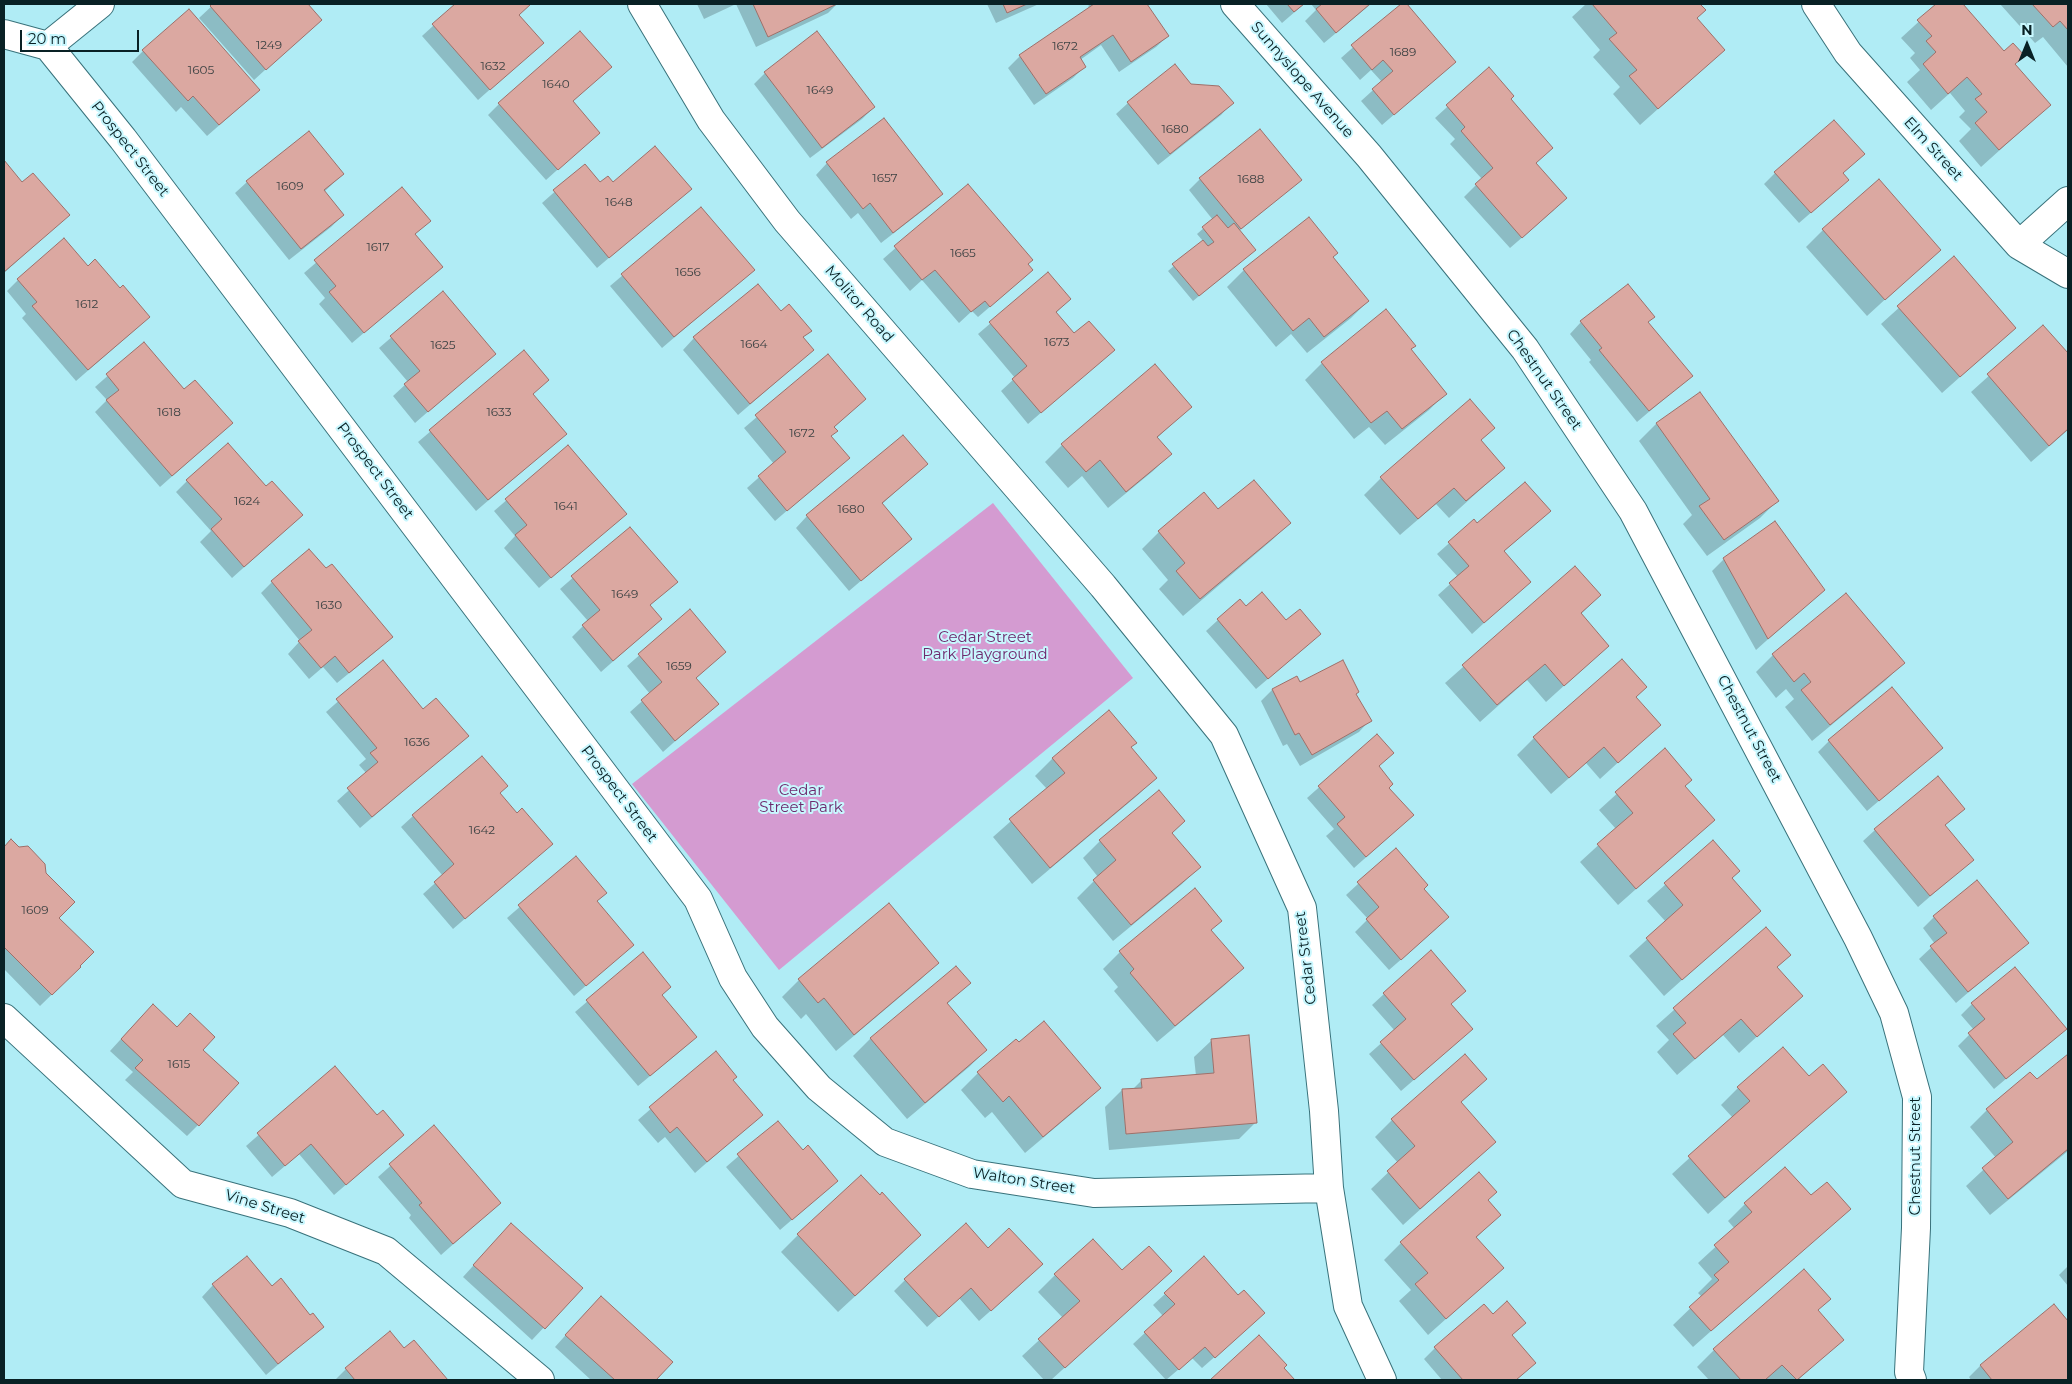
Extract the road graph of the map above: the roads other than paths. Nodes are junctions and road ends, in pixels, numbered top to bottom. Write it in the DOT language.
graph roads {
  1 [pos="100,4"];
  2 [pos="642,4"];
  3 [pos="1235,4"];
  4 [pos="1816,4"];
  5 [pos="4,34"];
  6 [pos="48,46"];
  7 [pos="1369,156"];
  8 [pos="2068,201"];
  9 [pos="2019,244"];
  10 [pos="2068,274"];
  11 [pos="1103,586"];
  12 [pos="698,899"];
  13 [pos="4,1018"];
  14 [pos="1329,1188"];
  15 [pos="540,1380"];
  16 [pos="1382,1380"];
  17 [pos="1912,1380"];
  1 -- 6 [label="street"];
  2 -- 11 [label="street, Molitor Road"];
  3 -- 7 [label="street, Sunnyslope Avenue"];
  4 -- 9 [label="street, Elm Street"];
  5 -- 6 [label="street"];
  6 -- 12 [label="street, Prospect Street"];
  7 -- 17 [label="street, Chestnut Street"];
  8 -- 9 [label="street"];
  9 -- 10 [label="street, Elm Street"];
  11 -- 14 [label="street, Cedar Street"];
  12 -- 14 [label="street, Walton Street"];
  13 -- 15 [label="street, Vine Street"];
  14 -- 16 [label="street, Cedar Street"];
}
